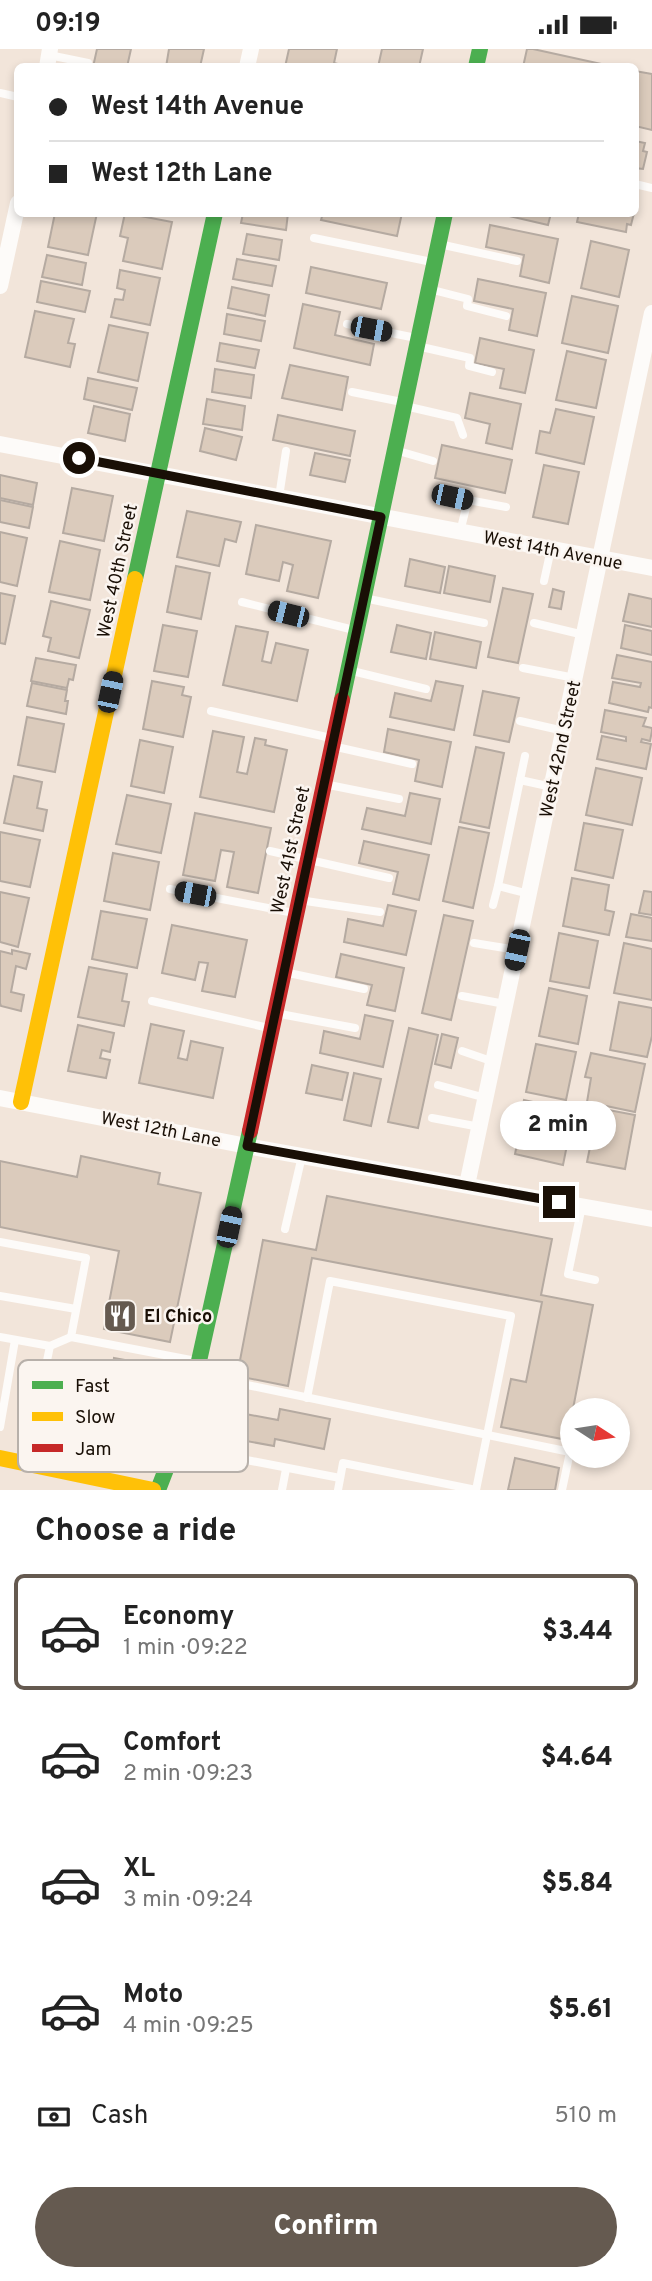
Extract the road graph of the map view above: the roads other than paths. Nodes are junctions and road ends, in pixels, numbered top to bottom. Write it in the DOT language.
graph roads {
  1 [pos="47,54"];
  2 [pos="88,63"];
  3 [pos="15,217"];
  4 [pos="214,217"];
  5 [pos="444,217"];
  6 [pos="314,238"];
  7 [pos="439,243"];
  8 [pos="517,261"];
  9 [pos="435,263"];
  10 [pos="0,286"];
  11 [pos="429,289"];
  12 [pos="652,313"];
  13 [pos="506,316"];
  14 [pos="346,324"];
  15 [pos="418,342"];
  16 [pos="492,372"];
  17 [pos="352,392"];
  18 [pos="405,404"];
  19 [pos="463,435"];
  20 [pos="0,444"];
  21 [pos="395,450"];
  22 [pos="286,451"];
  23 [pos="433,461"];
  24 [pos="158,473"];
  25 [pos="436,494"];
  26 [pos="279,497"];
  27 [pos="468,500"];
  28 [pos="506,507"];
  29 [pos="381,517"];
  30 [pos="460,532"];
  31 [pos="551,549"];
  32 [pos="600,559"];
  33 [pos="652,568"];
  34 [pos="544,581"];
  35 [pos="364,598"];
  36 [pos="242,602"];
  37 [pos="484,623"];
  38 [pos="534,623"];
  39 [pos="357,631"];
  40 [pos="584,635"];
  41 [pos="523,668"];
  42 [pos="348,670"];
  43 [pos="575,678"];
  44 [pos="426,689"];
  45 [pos="211,711"];
  46 [pos="520,721"];
  47 [pos="564,731"];
  48 [pos="333,742"];
  49 [pos="525,756"];
  50 [pos="412,764"];
  51 [pos="520,780"];
  52 [pos="324,784"];
  53 [pos="552,787"];
  54 [pos="399,799"];
  55 [pos="270,851"];
  56 [pos="308,859"];
  57 [pos="389,878"];
  58 [pos="498,886"];
  59 [pos="170,889"];
  60 [pos="529,894"];
  61 [pos="494,905"];
  62 [pos="298,907"];
  63 [pos="380,912"];
  64 [pos="474,943"];
  65 [pos="517,950"];
  66 [pos="284,972"];
  67 [pos="364,989"];
  68 [pos="462,996"];
  69 [pos="152,1000"];
  70 [pos="505,1004"];
  71 [pos="274,1021"];
  72 [pos="355,1028"];
  73 [pos="462,1051"];
  74 [pos="494,1062"];
  75 [pos="438,1085"];
  76 [pos="0,1098"];
  77 [pos="486,1098"];
  78 [pos="21,1102"];
  79 [pos="432,1118"];
  80 [pos="480,1127"];
  81 [pos="247,1146"];
  82 [pos="302,1156"];
  83 [pos="467,1185"];
  84 [pos="582,1206"];
  85 [pos="652,1219"];
  86 [pos="285,1229"];
  87 [pos="0,1242"];
  88 [pos="595,1280"];
  89 [pos="0,1296"];
  90 [pos="76,1309"];
  91 [pos="0,1337"];
  92 [pos="71,1337"];
  93 [pos="15,1340"];
  94 [pos="50,1346"];
  95 [pos="47,1360"];
  96 [pos="164,1360"];
  97 [pos="199,1360"];
  98 [pos="248,1385"];
  99 [pos="307,1398"];
  100 [pos="0,1427"];
  101 [pos="487,1435"];
  102 [pos="0,1458"];
  103 [pos="248,1461"];
  104 [pos="18,1462"];
  105 [pos="286,1469"];
  106 [pos="68,1472"];
  107 [pos="163,1472"];
  108 [pos="340,1478"];
  109 [pos="155,1490"];
  110 [pos="282,1490"];
  111 [pos="338,1490"];
  112 [pos="476,1490"];
  113 [pos="562,1490"];
  1 -- 2 [label="lane"];
  3 -- 10 [label="street"];
  4 -- 24 [label="street, West 40th Street"];
  5 -- 7 [label="street, West 41st Street"];
  6 -- 9 [label="lane"];
  7 -- 8 [label="lane"];
  7 -- 9 [label="street, West 41st Street"];
  9 -- 11 [label="street, West 41st Street"];
  11 -- 13 [label="lane"];
  11 -- 15 [label="street, West 41st Street"];
  12 -- 32 [label="street, West 42nd Street"];
  14 -- 15 [label="lane"];
  15 -- 16 [label="lane"];
  15 -- 18 [label="street, West 41st Street"];
  17 -- 18 [label="lane"];
  18 -- 19 [label="lane"];
  18 -- 21 [label="street, West 41st Street"];
  20 -- 24 [label="street, West 14th Avenue"];
  21 -- 23 [label="lane"];
  21 -- 29 [label="street, West 41st Street"];
  22 -- 26 [label="lane"];
  24 -- 26 [label="street, West 14th Avenue"];
  24 -- 78 [label="street, West 40th Street"];
  25 -- 27 [label="lane"];
  26 -- 29 [label="street, West 14th Avenue"];
  27 -- 28 [label="lane"];
  27 -- 30 [label="lane"];
  29 -- 30 [label="street, West 14th Avenue"];
  29 -- 35 [label="street, West 41st Street"];
  30 -- 31 [label="street, West 14th Avenue"];
  31 -- 32 [label="street, West 14th Avenue"];
  31 -- 34 [label="lane"];
  32 -- 33 [label="street, West 14th Avenue"];
  32 -- 40 [label="street, West 42nd Street"];
  35 -- 37 [label="lane"];
  35 -- 39 [label="street, West 41st Street"];
  36 -- 39 [label="lane"];
  38 -- 40 [label="lane"];
  39 -- 42 [label="street, West 41st Street"];
  40 -- 43 [label="street, West 42nd Street"];
  41 -- 43 [label="lane"];
  42 -- 44 [label="lane"];
  42 -- 48 [label="street, West 41st Street"];
  43 -- 47 [label="street, West 42nd Street"];
  45 -- 48 [label="lane"];
  46 -- 47 [label="lane"];
  47 -- 53 [label="street, West 42nd Street"];
  48 -- 50 [label="lane"];
  48 -- 52 [label="street, West 41st Street"];
  49 -- 51 [label="lane"];
  51 -- 53 [label="lane"];
  51 -- 58 [label="lane"];
  52 -- 54 [label="lane"];
  52 -- 56 [label="street, West 41st Street"];
  53 -- 60 [label="street, West 42nd Street"];
  55 -- 56 [label="lane"];
  56 -- 57 [label="lane"];
  56 -- 62 [label="street, West 41st Street"];
  58 -- 60 [label="lane"];
  58 -- 61 [label="lane"];
  59 -- 62 [label="lane"];
  60 -- 65 [label="street, West 42nd Street"];
  62 -- 63 [label="lane"];
  62 -- 66 [label="street, West 41st Street"];
  64 -- 65 [label="lane"];
  65 -- 70 [label="street, West 42nd Street"];
  66 -- 67 [label="lane"];
  66 -- 71 [label="street, West 41st Street"];
  68 -- 70 [label="lane"];
  69 -- 71 [label="lane"];
  70 -- 74 [label="street, West 42nd Street"];
  71 -- 72 [label="lane"];
  71 -- 81 [label="street, West 41st Street"];
  73 -- 74 [label="lane"];
  74 -- 77 [label="street, West 42nd Street"];
  75 -- 77 [label="lane"];
  76 -- 78 [label="street, West 12th Lane"];
  77 -- 80 [label="street, West 42nd Street"];
  78 -- 81 [label="street, West 12th Lane"];
  79 -- 80 [label="lane"];
  80 -- 83 [label="street, West 42nd Street"];
  81 -- 82 [label="street, West 12th Lane"];
  81 -- 97 [label="street, West 41st Street"];
  82 -- 83 [label="street, West 12th Lane"];
  82 -- 86 [label="lane"];
  83 -- 84 [label="street, West 12th Lane"];
  84 -- 85 [label="street, West 12th Lane"];
  84 -- 88 [label="lane"];
  87 -- 90 [label="lane"];
  89 -- 90 [label="lane"];
  90 -- 92 [label="lane"];
  91 -- 93 [label="lane"];
  92 -- 94 [label="lane"];
  92 -- 96 [label="lane"];
  93 -- 94 [label="lane"];
  93 -- 100 [label="lane"];
  94 -- 95 [label="lane"];
  98 -- 99 [label="lane"];
  99 -- 101 [label="lane"];
  99 -- 101 [label="lane"];
  101 -- 112 [label="lane"];
  101 -- 113 [label="lane"];
  102 -- 104 [label="street"];
  103 -- 105 [label="lane"];
  105 -- 108 [label="lane"];
  105 -- 110 [label="lane"];
  106 -- 109 [label="street"];
  107 -- 109 [label="street, West 41st Street"];
  108 -- 111 [label="lane"];
  108 -- 112 [label="lane"];
}
